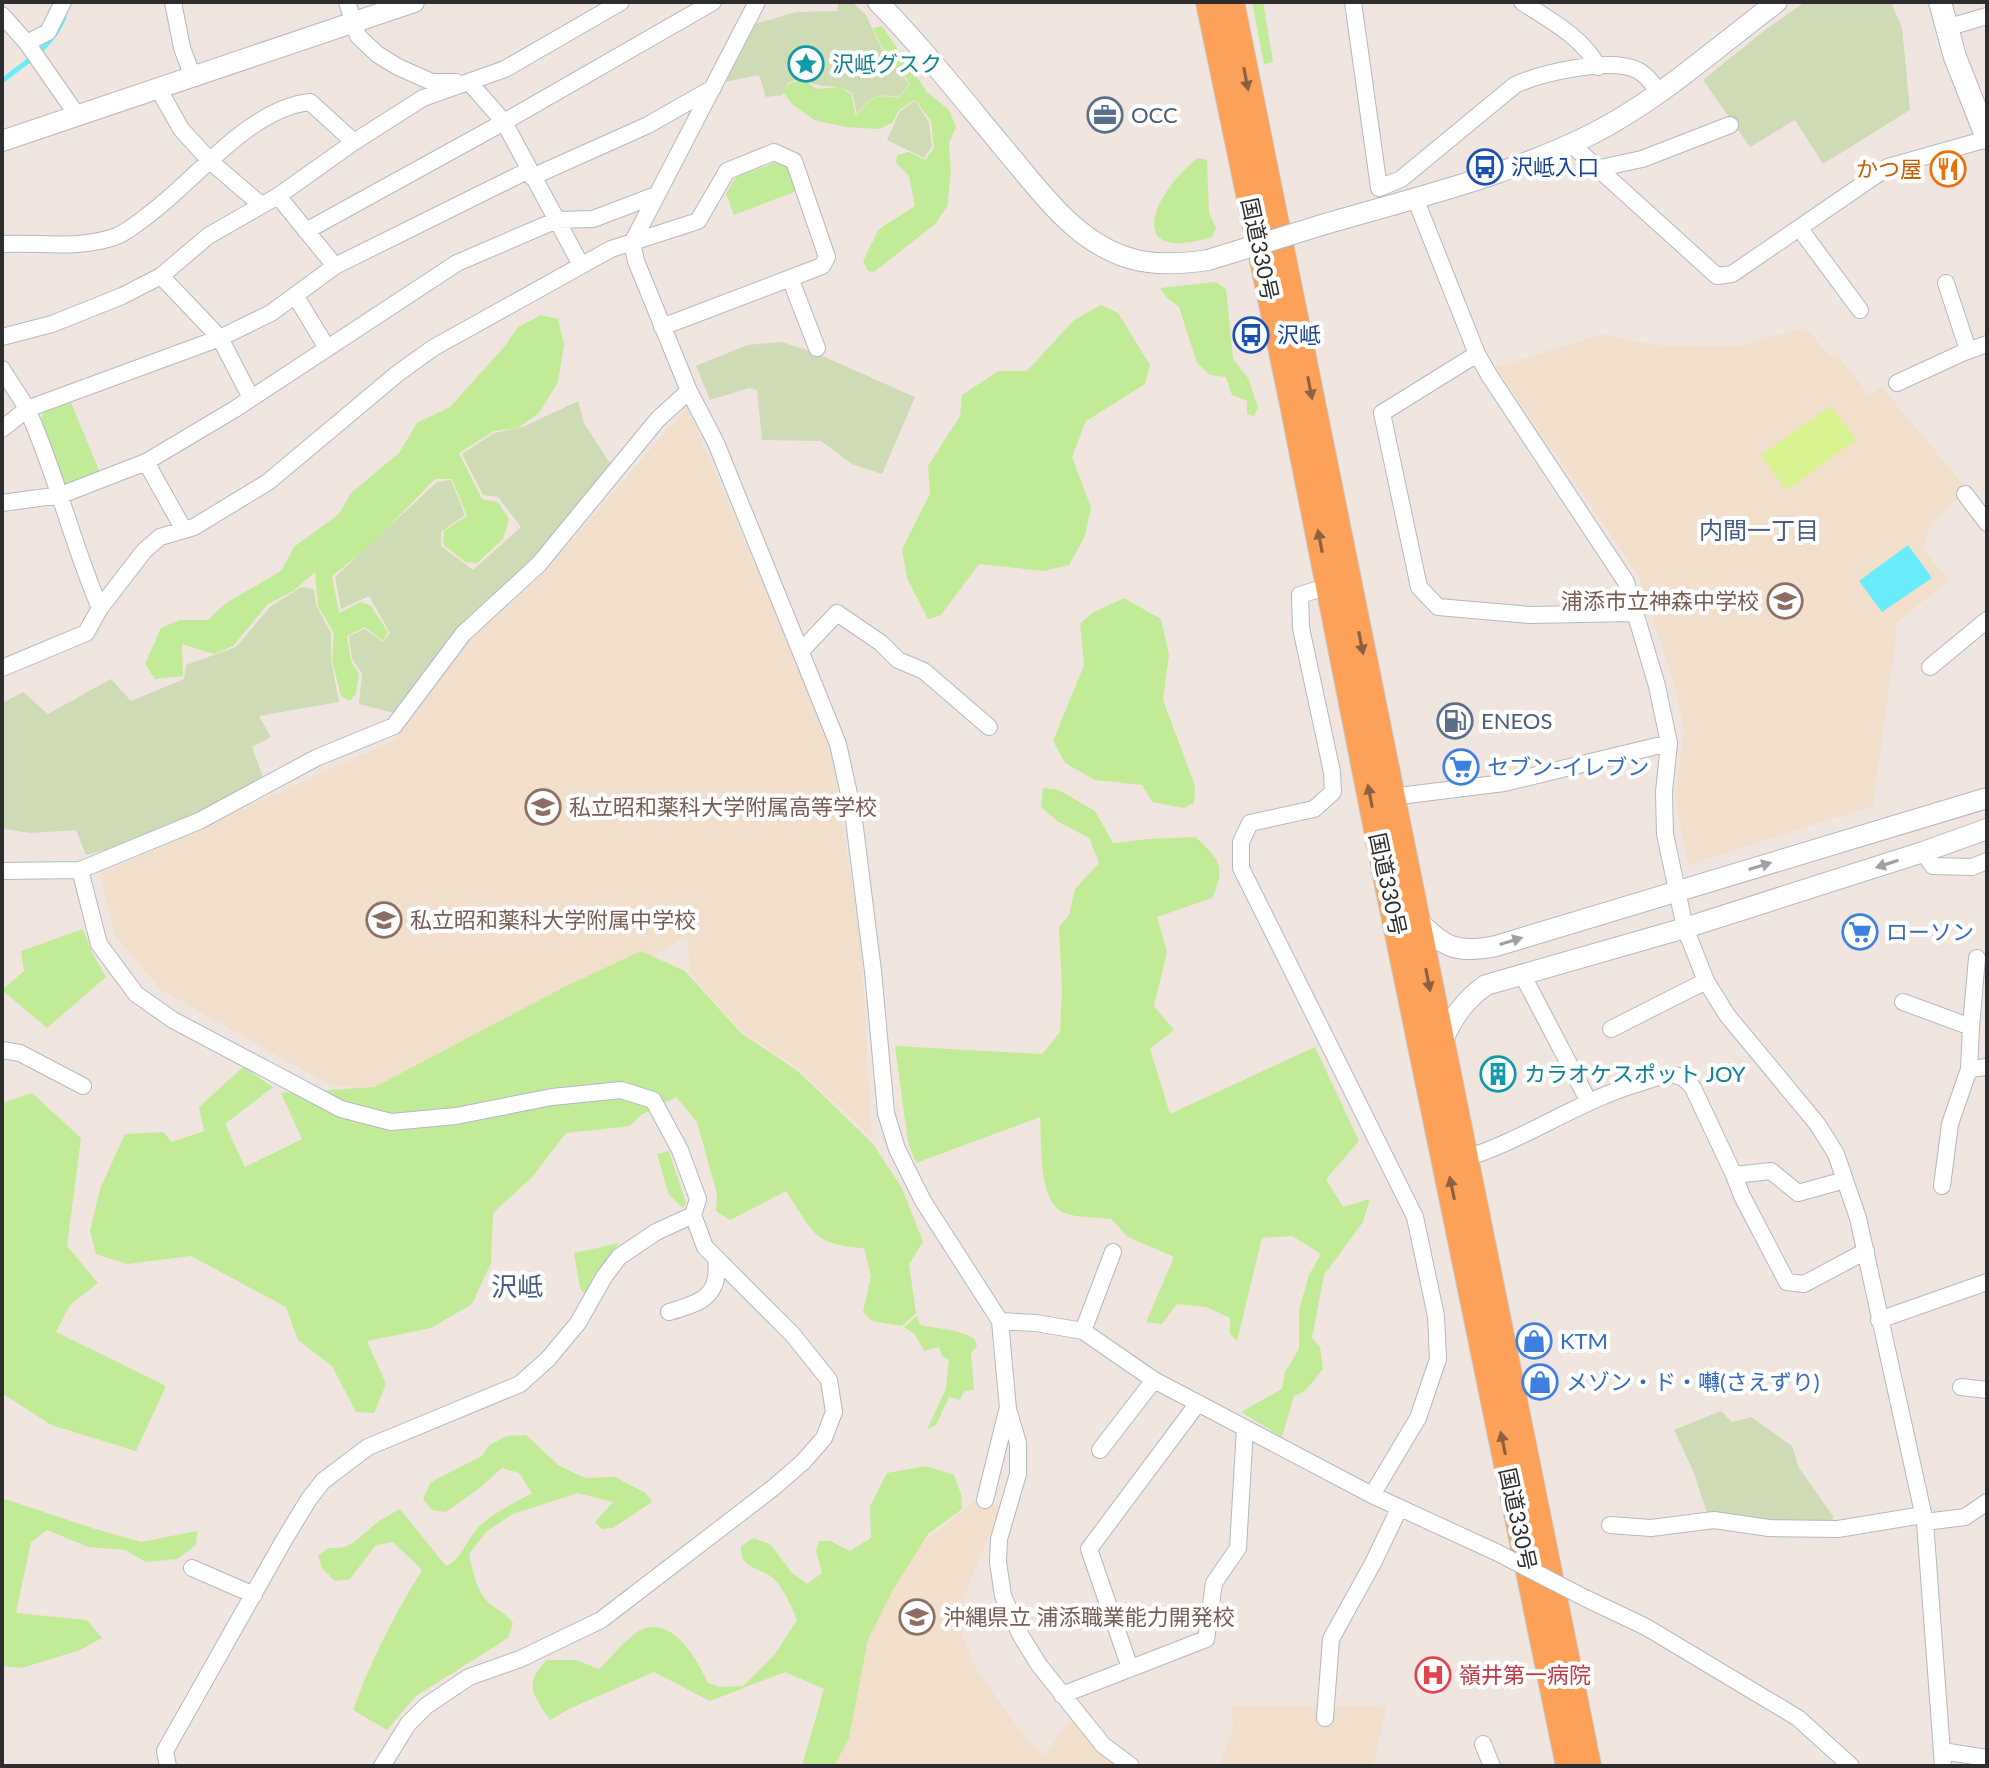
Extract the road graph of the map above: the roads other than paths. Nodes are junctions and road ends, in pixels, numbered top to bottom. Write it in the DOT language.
graph roads {
  1 [pos="63,2"];
  2 [pos="173,2"];
  3 [pos="347,2"];
  4 [pos="414,2"];
  5 [pos="621,2"];
  6 [pos="713,2"];
  7 [pos="757,2"];
  8 [pos="878,2"];
  9 [pos="1209,2"];
  10 [pos="1231,2"];
  11 [pos="1353,2"];
  12 [pos="1522,2"];
  13 [pos="1777,2"];
  14 [pos="1940,2"];
  15 [pos="2,15"];
  16 [pos="1987,16"];
  17 [pos="354,22"];
  18 [pos="1946,28"];
  19 [pos="32,51"];
  20 [pos="1598,67"];
  21 [pos="193,77"];
  22 [pos="469,82"];
  23 [pos="158,88"];
  24 [pos="714,88"];
  25 [pos="1659,92"];
  26 [pos="77,115"];
  27 [pos="504,122"];
  28 [pos="1730,125"];
  29 [pos="1987,138"];
  30 [pos="2,141"];
  31 [pos="354,142"];
  32 [pos="1571,144"];
  33 [pos="211,162"];
  34 [pos="1600,168"];
  35 [pos="531,174"];
  36 [pos="656,195"];
  37 [pos="278,196"];
  38 [pos="1415,198"];
  39 [pos="260,204"];
  40 [pos="557,220"];
  41 [pos="1800,229"];
  42 [pos="306,231"];
  43 [pos="632,243"];
  44 [pos="2,244"];
  45 [pos="581,265"];
  46 [pos="335,266"];
  47 [pos="161,276"];
  48 [pos="790,278"];
  49 [pos="1946,283"];
  50 [pos="295,295"];
  51 [pos="1860,310"];
  52 [pos="662,327"];
  53 [pos="2,337"];
  54 [pos="220,338"];
  55 [pos="1987,344"];
  56 [pos="327,348"];
  57 [pos="817,348"];
  58 [pos="1968,350"];
  59 [pos="1477,354"];
  60 [pos="2,369"];
  61 [pos="1897,383"];
  62 [pos="689,391"];
  63 [pos="251,398"];
  64 [pos="27,409"];
  65 [pos="2,429"];
  66 [pos="146,462"];
  67 [pos="1965,494"];
  68 [pos="61,495"];
  69 [pos="2,503"];
  70 [pos="1987,523"];
  71 [pos="184,530"];
  72 [pos="1329,586"];
  73 [pos="100,608"];
  74 [pos="1635,613"];
  75 [pos="1985,627"];
  76 [pos="802,650"];
  77 [pos="1930,667"];
  78 [pos="2,668"];
  79 [pos="989,727"];
  80 [pos="1669,743"];
  81 [pos="1391,797"];
  82 [pos="1987,798"];
  83 [pos="1987,829"];
  84 [pos="1923,852"];
  85 [pos="1987,861"];
  86 [pos="80,870"];
  87 [pos="2,871"];
  88 [pos="1678,891"];
  89 [pos="1616,910"];
  90 [pos="1417,920"];
  91 [pos="1685,928"];
  92 [pos="1627,944"];
  93 [pos="1977,958"];
  94 [pos="1522,974"];
  95 [pos="1706,981"];
  96 [pos="1903,1002"];
  97 [pos="1971,1027"];
  98 [pos="1611,1029"];
  99 [pos="1441,1044"];
  100 [pos="2,1050"];
  101 [pos="1987,1067"];
  102 [pos="1969,1069"];
  103 [pos="83,1086"];
  104 [pos="1589,1102"];
  105 [pos="1466,1158"];
  106 [pos="1734,1175"];
  107 [pos="1845,1180"];
  108 [pos="1942,1186"];
  109 [pos="693,1215"];
  110 [pos="1866,1251"];
  111 [pos="1113,1252"];
  112 [pos="716,1259"];
  113 [pos="1987,1282"];
  114 [pos="669,1312"];
  115 [pos="1879,1320"];
  116 [pos="1000,1321"];
  117 [pos="1083,1331"];
  118 [pos="1154,1380"];
  119 [pos="1961,1387"];
  120 [pos="1987,1390"];
  121 [pos="1198,1403"];
  122 [pos="1008,1409"];
  123 [pos="1245,1428"];
  124 [pos="1100,1450"];
  125 [pos="1372,1495"];
  126 [pos="985,1500"];
  127 [pos="1987,1502"];
  128 [pos="1399,1509"];
  129 [pos="1924,1519"];
  130 [pos="1610,1525"];
  131 [pos="192,1568"];
  132 [pos="254,1595"];
  133 [pos="1130,1668"];
  134 [pos="1062,1695"];
  135 [pos="1325,1718"];
  136 [pos="1483,1744"];
  137 [pos="1987,1758"];
  138 [pos="1943,1759"];
  139 [pos="168,1766"];
  140 [pos="382,1766"];
  141 [pos="1131,1766"];
  142 [pos="1492,1766"];
  143 [pos="1569,1766"];
  144 [pos="1588,1766"];
  145 [pos="1851,1766"];
  1 -- 19 [label="street"];
  2 -- 21 [label="street"];
  3 -- 17 [label="street"];
  4 -- 17 [label="street"];
  5 -- 22 [label="street"];
  6 -- 27 [label="street"];
  7 -- 24 [label="street"];
  8 -- 38 [label="street, bridge"];
  72 -- 9 [label="highway, 国道330号, one-way"];
  10 -- 81 [label="highway, 国道330号, one-way"];
  11 -- 20 [label="street"];
  12 -- 20 [label="street"];
  13 -- 25 [label="street"];
  14 -- 18 [label="main road"];
  15 -- 19 [label="street"];
  16 -- 18 [label="street"];
  17 -- 21 [label="street"];
  17 -- 22 [label="street"];
  18 -- 29 [label="main road"];
  19 -- 26 [label="street"];
  20 -- 25 [label="street"];
  21 -- 23 [label="street"];
  22 -- 27 [label="street"];
  22 -- 31 [label="street"];
  23 -- 26 [label="street"];
  23 -- 33 [label="street"];
  24 -- 35 [label="street"];
  24 -- 36 [label="street"];
  25 -- 32 [label="street"];
  26 -- 30 [label="street"];
  27 -- 35 [label="street"];
  27 -- 42 [label="street"];
  28 -- 34 [label="street"];
  29 -- 41 [label="street"];
  31 -- 33 [label="street"];
  31 -- 37 [label="street"];
  32 -- 34 [label="street"];
  32 -- 38 [label="street"];
  33 -- 39 [label="street"];
  33 -- 44 [label="street"];
  34 -- 41 [label="street"];
  35 -- 40 [label="street"];
  35 -- 46 [label="street"];
  36 -- 40 [label="street"];
  36 -- 43 [label="street"];
  37 -- 39 [label="street"];
  37 -- 42 [label="street"];
  38 -- 59 [label="street"];
  39 -- 47 [label="street"];
  40 -- 45 [label="street"];
  40 -- 56 [label="street"];
  41 -- 51 [label="street"];
  42 -- 46 [label="street"];
  43 -- 45 [label="street"];
  43 -- 48 [label="street"];
  43 -- 52 [label="street"];
  45 -- 71 [label="street"];
  46 -- 50 [label="street"];
  47 -- 53 [label="street"];
  47 -- 54 [label="street"];
  48 -- 52 [label="street"];
  48 -- 57 [label="street"];
  49 -- 58 [label="street"];
  50 -- 54 [label="street"];
  50 -- 56 [label="street"];
  52 -- 62 [label="street"];
  54 -- 63 [label="street"];
  54 -- 64 [label="street"];
  55 -- 58 [label="street"];
  56 -- 63 [label="street"];
  58 -- 61 [label="street"];
  59 -- 74 [label="street"];
  59 -- 74 [label="street"];
  60 -- 64 [label="street"];
  62 -- 76 [label="street"];
  62 -- 86 [label="street"];
  63 -- 66 [label="street"];
  64 -- 65 [label="street"];
  64 -- 68 [label="street"];
  66 -- 68 [label="street"];
  66 -- 71 [label="street"];
  67 -- 70 [label="street"];
  68 -- 69 [label="street"];
  68 -- 73 [label="street"];
  71 -- 73 [label="street"];
  72 -- 125 [label="street"];
  143 -- 72 [label="highway, 国道330号, one-way"];
  73 -- 78 [label="street"];
  74 -- 80 [label="street"];
  75 -- 77 [label="street"];
  76 -- 79 [label="street"];
  76 -- 116 [label="street"];
  80 -- 81 [label="street"];
  80 -- 88 [label="street"];
  81 -- 90 [label="highway, 国道330号"];
  88 -- 82 [label="street, one-way"];
  83 -- 84 [label="street"];
  84 -- 85 [label="street"];
  84 -- 91 [label="street, one-way"];
  86 -- 87 [label="street"];
  86 -- 109 [label="street"];
  88 -- 89 [label="street"];
  88 -- 91 [label="street"];
  90 -- 89 [label="street, one-way"];
  89 -- 92 [label="street"];
  90 -- 99 [label="highway, 国道330号, one-way"];
  91 -- 92 [label="street"];
  91 -- 95 [label="street"];
  92 -- 94 [label="street"];
  93 -- 97 [label="street"];
  94 -- 99 [label="street"];
  94 -- 104 [label="street"];
  95 -- 98 [label="street"];
  95 -- 107 [label="street"];
  96 -- 97 [label="street"];
  97 -- 102 [label="street"];
  99 -- 105 [label="highway, 国道330号"];
  100 -- 103 [label="street"];
  101 -- 102 [label="street"];
  102 -- 108 [label="street"];
  104 -- 105 [label="street"];
  104 -- 106 [label="street"];
  105 -- 144 [label="highway, 国道330号"];
  106 -- 107 [label="street"];
  106 -- 110 [label="street"];
  107 -- 110 [label="street"];
  109 -- 112 [label="street"];
  109 -- 132 [label="street"];
  110 -- 115 [label="street"];
  111 -- 117 [label="street"];
  112 -- 114 [label="street"];
  112 -- 140 [label="street"];
  113 -- 115 [label="street"];
  115 -- 129 [label="street"];
  116 -- 117 [label="street"];
  116 -- 122 [label="street"];
  117 -- 118 [label="street"];
  118 -- 121 [label="street"];
  118 -- 124 [label="street"];
  119 -- 120 [label="street"];
  121 -- 123 [label="street"];
  121 -- 133 [label="street"];
  122 -- 126 [label="street"];
  122 -- 134 [label="street"];
  123 -- 125 [label="street"];
  123 -- 133 [label="street"];
  125 -- 128 [label="street"];
  127 -- 129 [label="street"];
  128 -- 135 [label="street"];
  128 -- 145 [label="street, bridge"];
  129 -- 130 [label="street"];
  129 -- 138 [label="street"];
  131 -- 132 [label="street"];
  132 -- 139 [label="street"];
  133 -- 134 [label="street"];
  134 -- 141 [label="street"];
  136 -- 142 [label="street"];
  137 -- 138 [label="street"];
}
